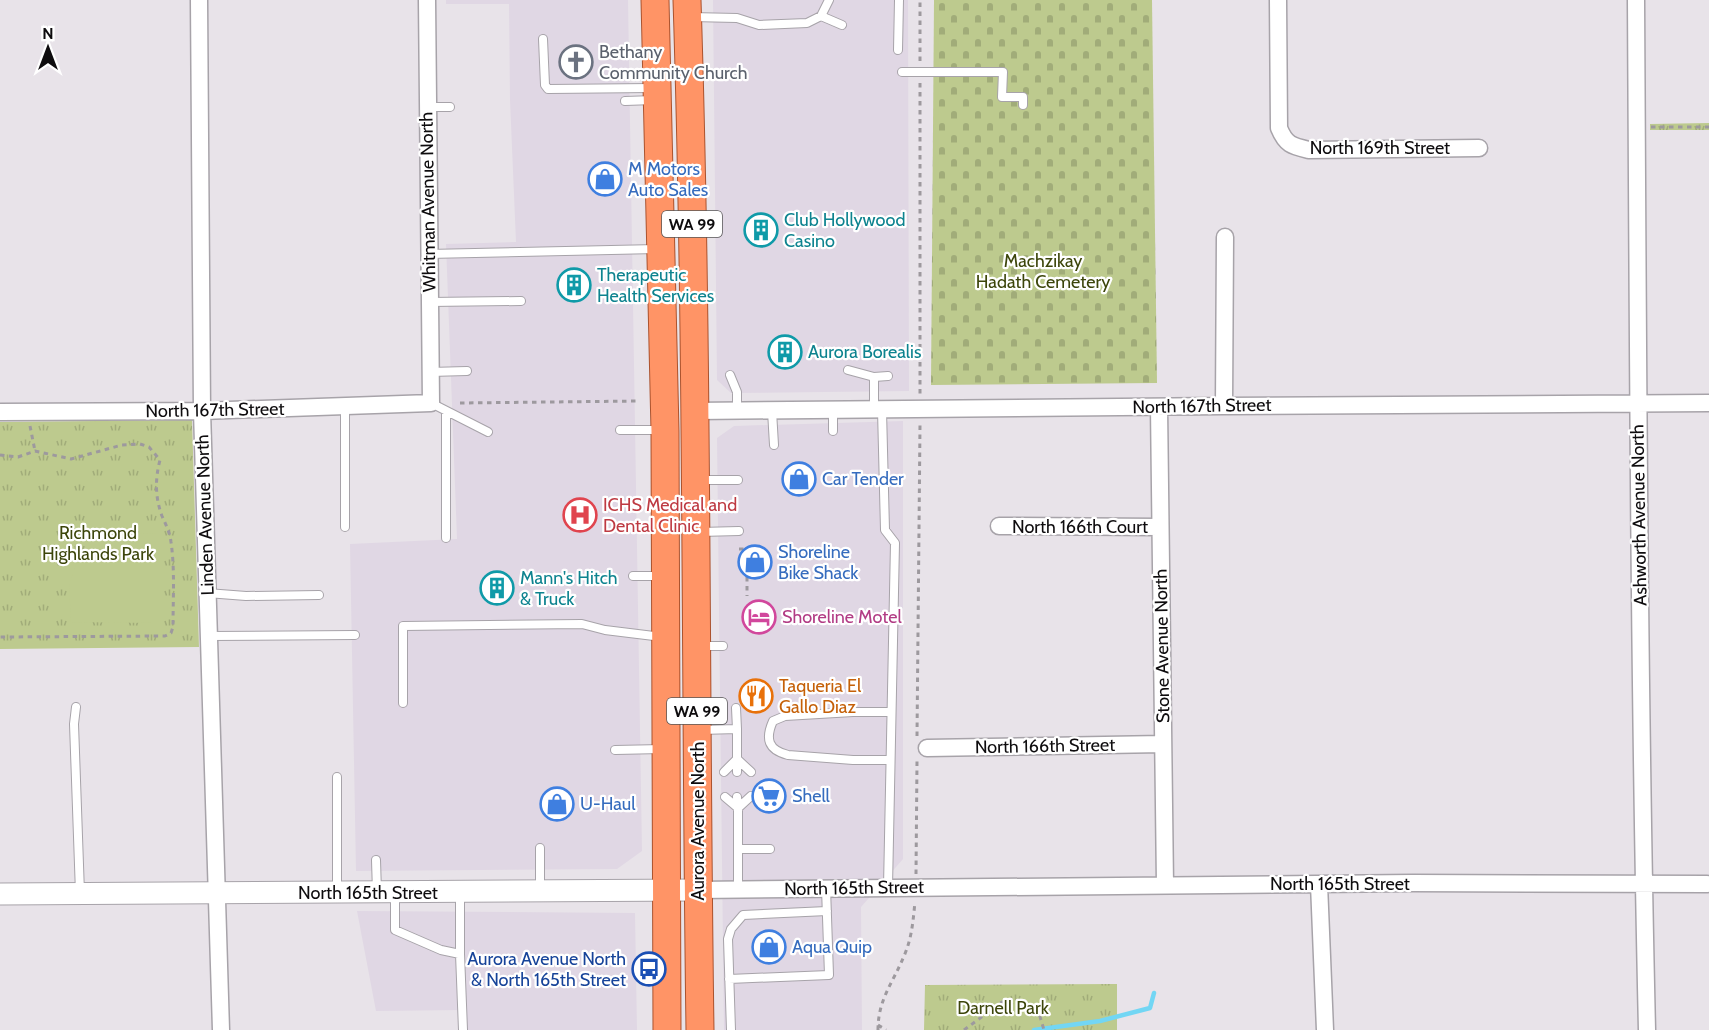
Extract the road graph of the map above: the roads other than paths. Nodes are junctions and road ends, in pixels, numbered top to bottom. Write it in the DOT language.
graph roads {
  1 [pos="199,0"];
  2 [pos="426,0"];
  3 [pos="656,0"];
  4 [pos="829,0"];
  5 [pos="899,0"];
  6 [pos="1278,0"];
  7 [pos="1636,0"];
  8 [pos="687,9"];
  9 [pos="821,16"];
  10 [pos="842,25"];
  11 [pos="543,39"];
  12 [pos="898,50"];
  13 [pos="902,72"];
  14 [pos="657,94"];
  15 [pos="625,101"];
  16 [pos="1023,105"];
  17 [pos="427,107"];
  18 [pos="450,107"];
  19 [pos="1479,148"];
  20 [pos="1225,237"];
  21 [pos="661,249"];
  22 [pos="428,254"];
  23 [pos="429,302"];
  24 [pos="521,302"];
  25 [pos="848,370"];
  26 [pos="467,371"];
  27 [pos="430,372"];
  28 [pos="730,375"];
  29 [pos="888,376"];
  30 [pos="874,377"];
  31 [pos="1638,403"];
  32 [pos="1709,403"];
  33 [pos="345,406"];
  34 [pos="1224,406"];
  35 [pos="438,407"];
  36 [pos="1159,407"];
  37 [pos="878,410"];
  38 [pos="202,411"];
  39 [pos="696,411"];
  40 [pos="737,411"];
  41 [pos="772,411"];
  42 [pos="833,411"];
  43 [pos="0,412"];
  44 [pos="620,430"];
  45 [pos="665,431"];
  46 [pos="833,431"];
  47 [pos="488,432"];
  48 [pos="774,445"];
  49 [pos="697,480"];
  50 [pos="738,480"];
  51 [pos="999,526"];
  52 [pos="345,527"];
  53 [pos="1160,527"];
  54 [pos="739,531"];
  55 [pos="697,532"];
  56 [pos="446,538"];
  57 [pos="633,576"];
  58 [pos="665,576"];
  59 [pos="207,593"];
  60 [pos="319,595"];
  61 [pos="355,635"];
  62 [pos="209,636"];
  63 [pos="665,637"];
  64 [pos="403,703"];
  65 [pos="76,707"];
  66 [pos="736,708"];
  67 [pos="891,712"];
  68 [pos="737,729"];
  69 [pos="697,730"];
  70 [pos="1163,744"];
  71 [pos="666,749"];
  72 [pos="921,749"];
  73 [pos="615,750"];
  74 [pos="737,759"];
  75 [pos="890,760"];
  76 [pos="724,772"];
  77 [pos="737,772"];
  78 [pos="751,772"];
  79 [pos="337,777"];
  80 [pos="738,796"];
  81 [pos="751,796"];
  82 [pos="725,797"];
  83 [pos="738,808"];
  84 [pos="540,848"];
  85 [pos="738,849"];
  86 [pos="770,849"];
  87 [pos="376,860"];
  88 [pos="1319,884"];
  89 [pos="1644,884"];
  90 [pos="1707,884"];
  91 [pos="1165,885"];
  92 [pos="888,887"];
  93 [pos="826,888"];
  94 [pos="698,890"];
  95 [pos="738,890"];
  96 [pos="666,891"];
  97 [pos="460,892"];
  98 [pos="540,892"];
  99 [pos="337,893"];
  100 [pos="386,893"];
  101 [pos="0,894"];
  102 [pos="80,894"];
  103 [pos="218,894"];
  104 [pos="827,911"];
  105 [pos="460,954"];
  106 [pos="729,979"];
  107 [pos="220,1030"];
  108 [pos="463,1030"];
  109 [pos="668,1030"];
  110 [pos="700,1030"];
  111 [pos="730,1030"];
  112 [pos="1325,1030"];
  113 [pos="1647,1030"];
  1 -- 38 [label="street, Linden Avenue North"];
  2 -- 17 [label="street, Whitman Avenue North"];
  3 -- 14 [label="highway, Aurora Avenue North / WA 99"];
  4 -- 9 [label="lane"];
  5 -- 12 [label="lane"];
  6 -- 19 [label="street, North 169th Street"];
  7 -- 31 [label="street, Ashworth Avenue North"];
  8 -- 9 [label="lane"];
  8 -- 39 [label="highway, Aurora Avenue North / WA 99"];
  9 -- 10 [label="lane"];
  11 -- 14 [label="lane"];
  13 -- 16 [label="lane"];
  14 -- 15 [label="lane"];
  14 -- 21 [label="highway, Aurora Avenue North / WA 99"];
  17 -- 18 [label="lane"];
  17 -- 22 [label="street, Whitman Avenue North"];
  20 -- 34 [label="street"];
  21 -- 22 [label="lane"];
  21 -- 45 [label="highway, Aurora Avenue North / WA 99"];
  22 -- 23 [label="street, Whitman Avenue North"];
  23 -- 24 [label="lane"];
  23 -- 27 [label="street, Whitman Avenue North"];
  25 -- 30 [label="lane"];
  26 -- 27 [label="lane"];
  27 -- 35 [label="street, Whitman Avenue North"];
  28 -- 40 [label="lane"];
  29 -- 30 [label="lane"];
  30 -- 37 [label="lane"];
  31 -- 32 [label="street, North 167th Street"];
  31 -- 34 [label="street, North 167th Street"];
  31 -- 89 [label="street, Ashworth Avenue North"];
  33 -- 35 [label="street, North 167th Street"];
  33 -- 38 [label="street, North 167th Street"];
  33 -- 52 [label="lane"];
  34 -- 36 [label="street, North 167th Street"];
  35 -- 47 [label="lane"];
  35 -- 56 [label="lane"];
  36 -- 37 [label="street, North 167th Street"];
  36 -- 53 [label="street, Stone Avenue North"];
  37 -- 42 [label="street, North 167th Street"];
  37 -- 67 [label="lane"];
  38 -- 43 [label="street, North 167th Street"];
  38 -- 59 [label="street, Linden Avenue North"];
  39 -- 40 [label="street, North 167th Street"];
  39 -- 49 [label="highway, Aurora Avenue North / WA 99"];
  40 -- 41 [label="street, North 167th Street"];
  41 -- 42 [label="street, North 167th Street"];
  41 -- 48 [label="lane"];
  42 -- 46 [label="lane"];
  44 -- 45 [label="lane"];
  45 -- 58 [label="highway, Aurora Avenue North / WA 99"];
  49 -- 50 [label="lane"];
  49 -- 55 [label="highway, Aurora Avenue North / WA 99"];
  51 -- 53 [label="street, North 166th Court"];
  53 -- 70 [label="street, Stone Avenue North"];
  54 -- 55 [label="lane"];
  55 -- 69 [label="highway, Aurora Avenue North / WA 99"];
  57 -- 58 [label="lane"];
  58 -- 63 [label="highway, Aurora Avenue North / WA 99"];
  59 -- 60 [label="lane"];
  59 -- 62 [label="street, Linden Avenue North"];
  61 -- 62 [label="lane"];
  62 -- 103 [label="street, Linden Avenue North"];
  63 -- 64 [label="lane"];
  63 -- 71 [label="highway, Aurora Avenue North / WA 99"];
  65 -- 102 [label="lane"];
  66 -- 68 [label="lane"];
  67 -- 75 [label="lane"];
  67 -- 75 [label="lane"];
  68 -- 69 [label="lane"];
  68 -- 74 [label="lane"];
  69 -- 94 [label="highway, Aurora Avenue North / WA 99"];
  70 -- 72 [label="street, North 166th Street"];
  70 -- 91 [label="street, Stone Avenue North"];
  71 -- 73 [label="lane"];
  71 -- 96 [label="highway, Aurora Avenue North / WA 99"];
  74 -- 76 [label="lane"];
  74 -- 77 [label="lane"];
  74 -- 78 [label="lane"];
  75 -- 92 [label="lane"];
  79 -- 99 [label="lane"];
  80 -- 83 [label="lane"];
  81 -- 83 [label="lane"];
  82 -- 83 [label="lane"];
  83 -- 85 [label="lane"];
  84 -- 98 [label="lane"];
  85 -- 86 [label="lane"];
  85 -- 95 [label="lane"];
  87 -- 100 [label="lane"];
  88 -- 89 [label="street, North 165th Street"];
  88 -- 91 [label="street, North 165th Street"];
  88 -- 112 [label="street"];
  89 -- 90 [label="street, North 165th Street"];
  89 -- 113 [label="street, Ashworth Avenue North"];
  91 -- 92 [label="street, North 165th Street"];
  92 -- 93 [label="street, North 165th Street"];
  93 -- 95 [label="street, North 165th Street"];
  93 -- 104 [label="lane"];
  94 -- 95 [label="street, North 165th Street"];
  94 -- 96 [label="street, North 165th Street"];
  94 -- 110 [label="highway, Aurora Avenue North / WA 99"];
  96 -- 98 [label="street, North 165th Street"];
  96 -- 109 [label="highway, Aurora Avenue North / WA 99"];
  97 -- 98 [label="street, North 165th Street"];
  97 -- 100 [label="street, North 165th Street"];
  97 -- 105 [label="lane"];
  99 -- 100 [label="street, North 165th Street"];
  99 -- 103 [label="street, North 165th Street"];
  100 -- 105 [label="lane"];
  101 -- 102 [label="street, North 165th Street"];
  102 -- 103 [label="street, North 165th Street"];
  103 -- 107 [label="street, Linden Avenue North"];
  104 -- 106 [label="lane"];
  104 -- 106 [label="lane"];
  105 -- 108 [label="lane"];
  106 -- 111 [label="lane"];
}
